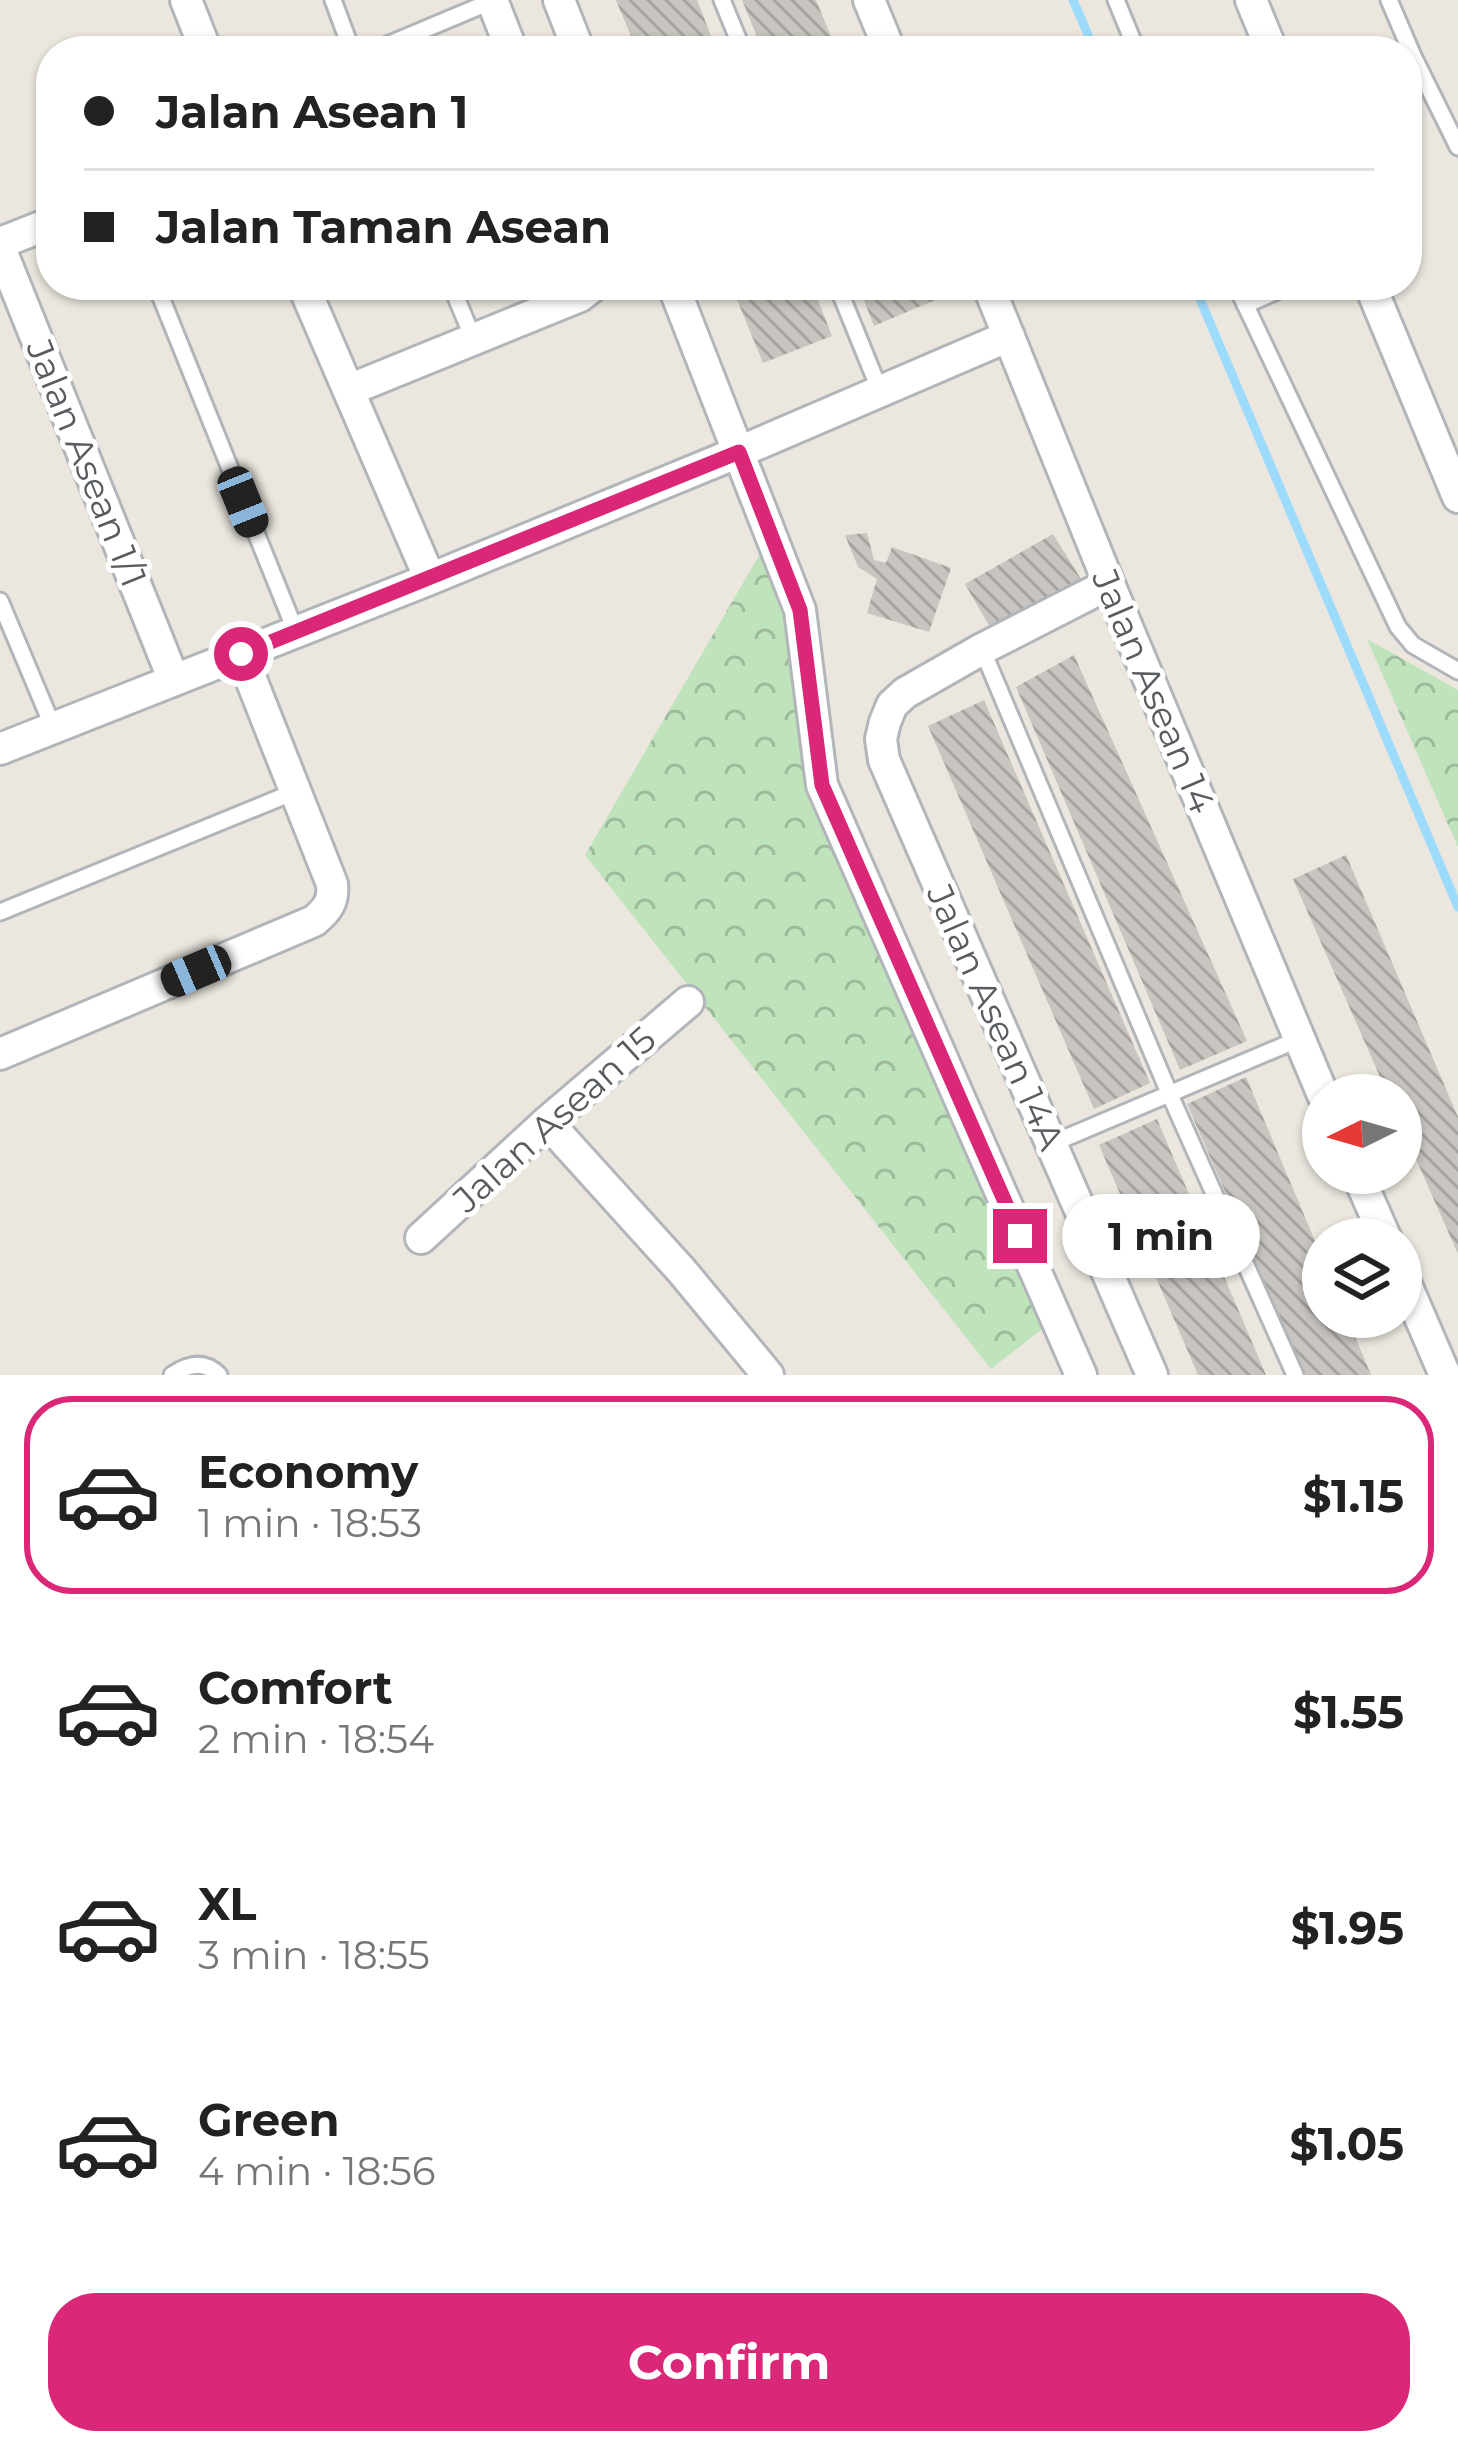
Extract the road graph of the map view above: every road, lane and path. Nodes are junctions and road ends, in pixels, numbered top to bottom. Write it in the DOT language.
graph roads {
  1 [pos="186,0"];
  2 [pos="333,0"];
  3 [pos="559,0"];
  4 [pos="722,0"];
  5 [pos="869,0"];
  6 [pos="1116,0"];
  7 [pos="1251,0"];
  8 [pos="1389,0"];
  9 [pos="492,1"];
  10 [pos="200,36"];
  11 [pos="346,36"];
  12 [pos="409,36"];
  13 [pos="506,36"];
  14 [pos="573,36"];
  15 [pos="736,36"];
  16 [pos="884,36"];
  17 [pos="1131,36"];
  18 [pos="1266,36"];
  19 [pos="1404,36"];
  20 [pos="1422,74"];
  21 [pos="1458,147"];
  22 [pos="36,229"];
  23 [pos="0,245"];
  24 [pos="162,300"];
  25 [pos="310,300"];
  26 [pos="457,300"];
  27 [pos="570,300"];
  28 [pos="679,300"];
  29 [pos="843,300"];
  30 [pos="994,300"];
  31 [pos="1243,300"];
  32 [pos="1256,300"];
  33 [pos="1376,300"];
  34 [pos="1245,305"];
  35 [pos="1009,336"];
  36 [pos="473,338"];
  37 [pos="349,391"];
  38 [pos="880,391"];
  39 [pos="739,452"];
  40 [pos="1458,497"];
  41 [pos="430,579"];
  42 [pos="1109,584"];
  43 [pos="0,602"];
  44 [pos="296,632"];
  45 [pos="982,649"];
  46 [pos="241,654"];
  47 [pos="1458,671"];
  48 [pos="173,678"];
  49 [pos="53,727"];
  50 [pos="0,749"];
  51 [pos="294,792"];
  52 [pos="0,912"];
  53 [pos="688,1001"];
  54 [pos="1299,1039"];
  55 [pos="0,1054"];
  56 [pos="1315,1074"];
  57 [pos="1170,1095"];
  58 [pos="547,1122"];
  59 [pos="1052,1144"];
  60 [pos="421,1238"];
  61 [pos="1422,1322"];
  62 [pos="172,1375"];
  63 [pos="219,1375"];
  64 [pos="768,1375"];
  65 [pos="1081,1375"];
  66 [pos="1152,1375"];
  67 [pos="1295,1375"];
  68 [pos="1445,1375"];
  1 -- 10 [label="street"];
  2 -- 11 [label="lane"];
  3 -- 14 [label="street"];
  4 -- 15 [label="lane"];
  5 -- 16 [label="street"];
  6 -- 17 [label="lane"];
  7 -- 18 [label="street"];
  8 -- 19 [label="lane"];
  9 -- 12 [label="lane"];
  9 -- 13 [label="street"];
  20 -- 21 [label="lane"];
  22 -- 23 [label="street"];
  23 -- 48 [label="street, Jalan Asean 1/1"];
  24 -- 44 [label="lane"];
  25 -- 37 [label="street"];
  26 -- 36 [label="lane"];
  27 -- 36 [label="street"];
  28 -- 39 [label="street"];
  29 -- 38 [label="lane"];
  30 -- 35 [label="street, Jalan Asean 14"];
  31 -- 34 [label="lane"];
  32 -- 34 [label="lane"];
  33 -- 40 [label="street"];
  34 -- 47 [label="lane"];
  35 -- 38 [label="street"];
  35 -- 42 [label="street, Jalan Asean 14"];
  36 -- 37 [label="street"];
  37 -- 41 [label="street"];
  38 -- 39 [label="street"];
  39 -- 41 [label="street"];
  39 -- 65 [label="street"];
  41 -- 44 [label="street"];
  42 -- 45 [label="street"];
  42 -- 54 [label="street, Jalan Asean 14"];
  43 -- 49 [label="lane"];
  44 -- 46 [label="street"];
  45 -- 57 [label="lane"];
  45 -- 59 [label="street, Jalan Asean 14A"];
  46 -- 48 [label="street"];
  46 -- 51 [label="street"];
  48 -- 49 [label="street"];
  49 -- 50 [label="street"];
  51 -- 52 [label="lane"];
  51 -- 55 [label="street"];
  53 -- 58 [label="street, Jalan Asean 15"];
  54 -- 56 [label="street, Jalan Asean 14"];
  54 -- 57 [label="lane"];
  57 -- 59 [label="lane"];
  57 -- 67 [label="lane"];
  58 -- 60 [label="street, Jalan Asean 15"];
  58 -- 64 [label="street"];
  59 -- 66 [label="street, Jalan Asean 14A"];
  61 -- 68 [label="street"];
  62 -- 63 [label="lane"];
}
